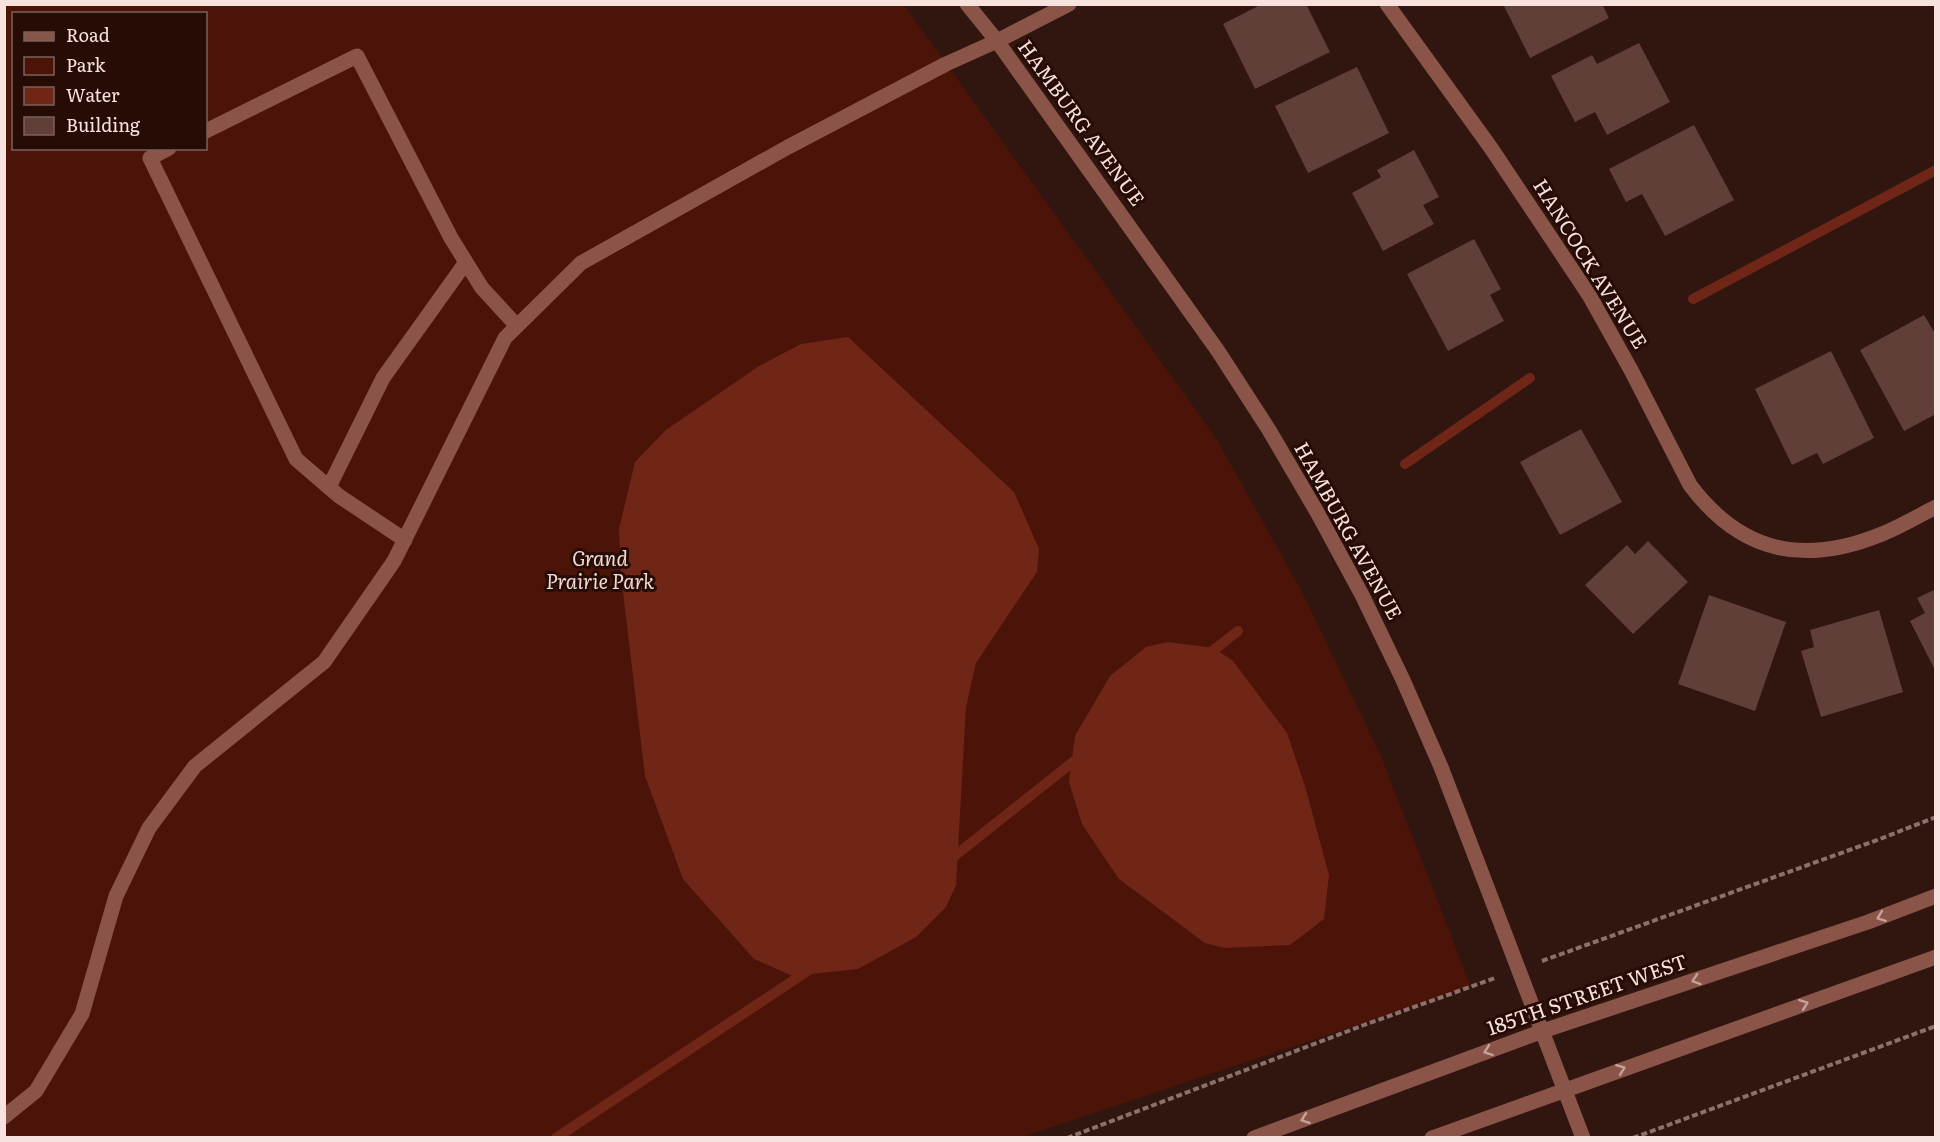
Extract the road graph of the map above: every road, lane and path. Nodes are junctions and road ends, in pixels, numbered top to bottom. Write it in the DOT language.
graph roads {
  1 [pos="967,4"];
  2 [pos="1070,4"];
  3 [pos="1387,4"];
  4 [pos="997,41"];
  5 [pos="207,130"];
  6 [pos="165,150"];
  7 [pos="466,262"];
  8 [pos="517,326"];
  9 [pos="329,487"];
  10 [pos="1935,507"];
  11 [pos="405,540"];
  12 [pos="1935,896"];
  13 [pos="1935,957"];
  14 [pos="1935,1026"];
  15 [pos="1543,1031"];
  16 [pos="1566,1089"];
  17 [pos="4,1117"];
  18 [pos="1254,1137"];
  19 [pos="1432,1137"];
  20 [pos="1583,1137"];
  21 [pos="1633,1137"];
  1 -- 4 [label="street, HAMBURG AVENUE"];
  2 -- 4 [label="street"];
  3 -- 10 [label="street, HANCOCK AVENUE"];
  4 -- 8 [label="street"];
  4 -- 15 [label="street, HAMBURG AVENUE"];
  5 -- 7 [label="street"];
  6 -- 9 [label="street"];
  7 -- 8 [label="street"];
  7 -- 9 [label="street"];
  8 -- 11 [label="street"];
  9 -- 11 [label="street"];
  11 -- 17 [label="street"];
  12 -- 15 [label="street, 185TH STREET WEST, one-way"];
  16 -- 13 [label="street, one-way"];
  14 -- 21 [label="path"];
  15 -- 16 [label="street, HAMBURG AVENUE"];
  15 -- 18 [label="street, 185TH STREET WEST, one-way"];
  16 -- 19 [label="street"];
  16 -- 20 [label="street, HAMBURG AVENUE"];
}
